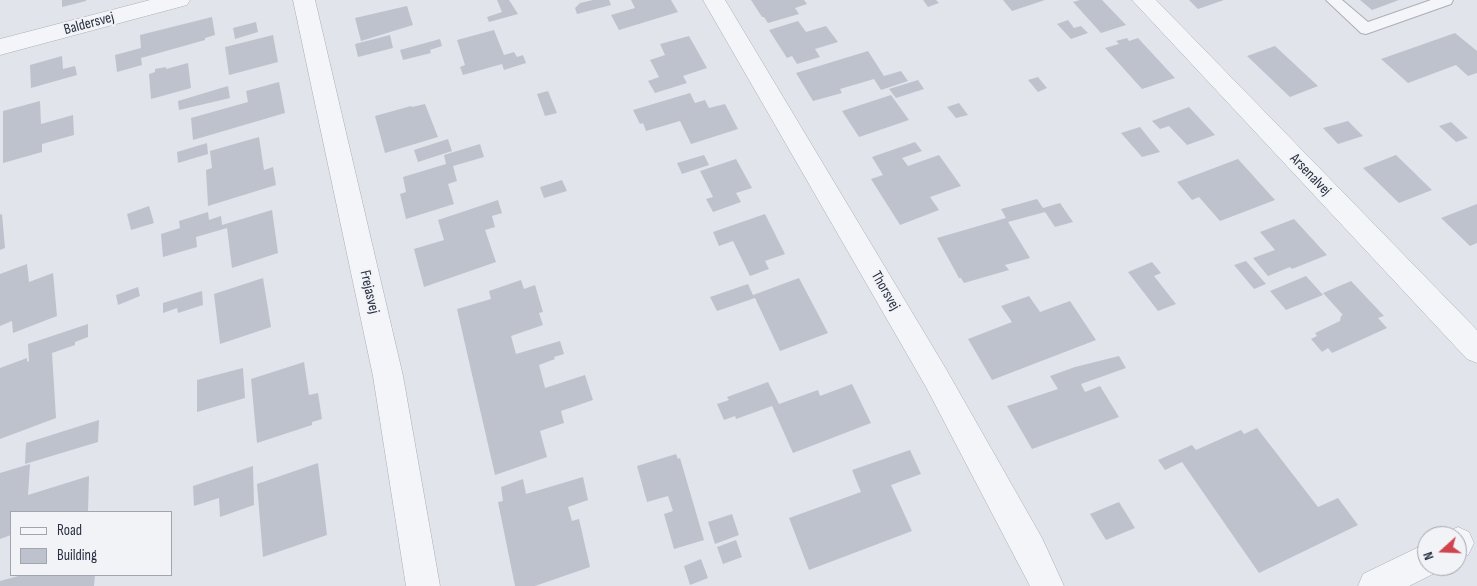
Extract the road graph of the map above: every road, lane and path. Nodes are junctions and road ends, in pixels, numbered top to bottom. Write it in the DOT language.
graph roads {
  1 [pos="179,0"];
  2 [pos="304,0"];
  3 [pos="714,0"];
  4 [pos="1143,0"];
  5 [pos="1333,0"];
  6 [pos="1446,0"];
  7 [pos="0,47"];
  8 [pos="1477,350"];
  9 [pos="1417,564"];
  10 [pos="423,586"];
  11 [pos="1047,586"];
  12 [pos="1375,586"];
  1 -- 7 [label="street, Baldersvej"];
  2 -- 10 [label="street, Frejasvej"];
  3 -- 11 [label="street, Thorsvej"];
  4 -- 8 [label="street, Arsenalvej"];
  5 -- 6 [label="lane"];
  9 -- 12 [label="street"];
}
